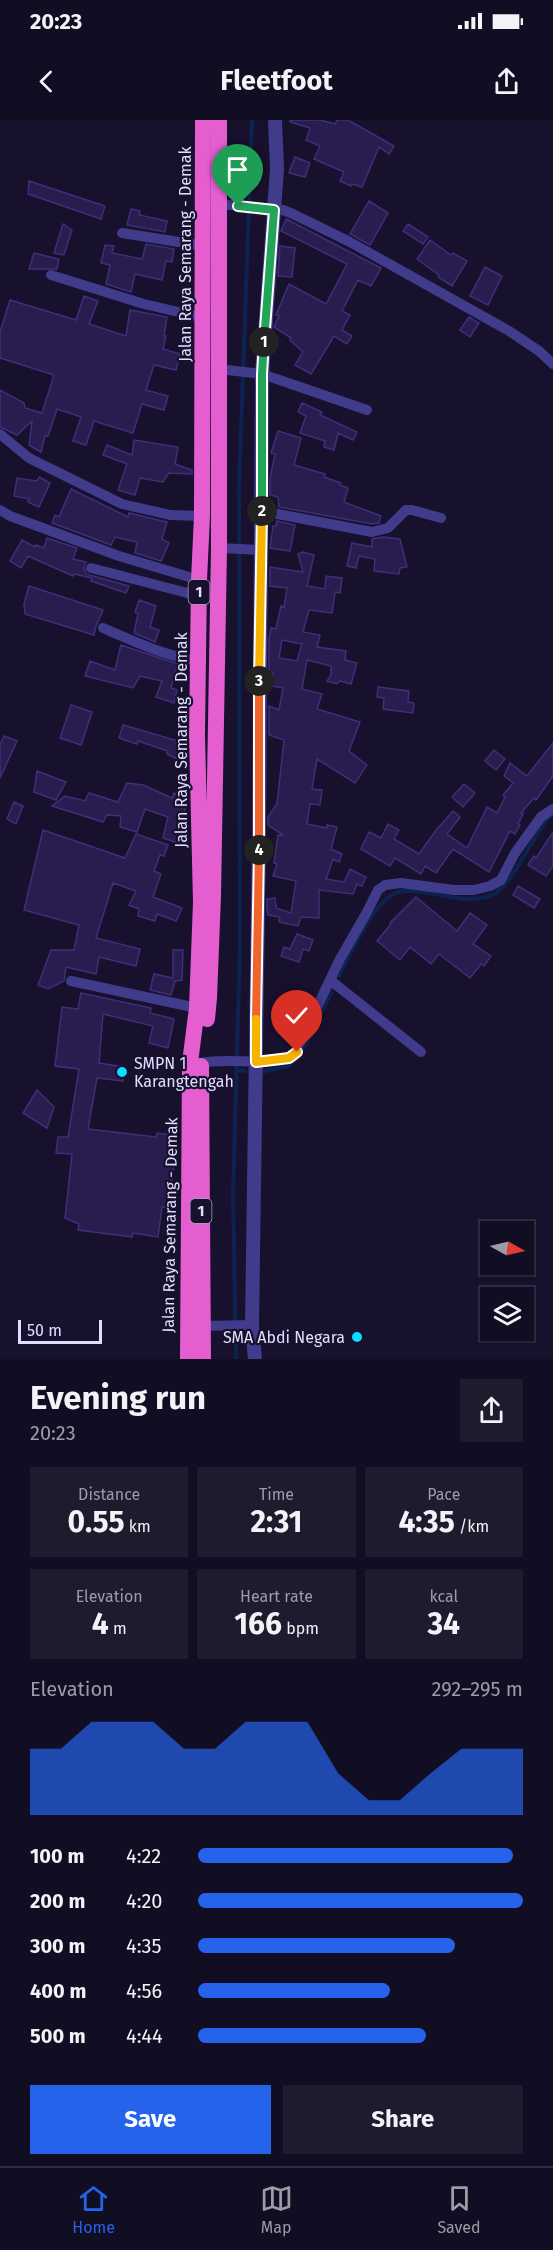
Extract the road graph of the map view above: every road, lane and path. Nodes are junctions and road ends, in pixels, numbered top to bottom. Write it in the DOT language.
graph roads {
  1 [pos="203,120"];
  2 [pos="219,120"];
  3 [pos="275,120"];
  4 [pos="218,204"];
  5 [pos="268,210"];
  6 [pos="122,233"];
  7 [pos="204,246"];
  8 [pos="51,275"];
  9 [pos="204,318"];
  10 [pos="553,364"];
  11 [pos="222,369"];
  12 [pos="260,374"];
  13 [pos="367,410"];
  14 [pos="0,434"];
  15 [pos="210,434"];
  16 [pos="0,510"];
  17 [pos="262,511"];
  18 [pos="202,516"];
  19 [pos="441,518"];
  20 [pos="221,548"];
  21 [pos="259,550"];
  22 [pos="91,568"];
  23 [pos="199,589"];
  24 [pos="103,628"];
  25 [pos="200,661"];
  26 [pos="553,809"];
  27 [pos="330,980"];
  28 [pos="71,981"];
  29 [pos="197,1008"];
  30 [pos="421,1052"];
  31 [pos="255,1061"];
  32 [pos="207,1062"];
  33 [pos="249,1325"];
  34 [pos="203,1326"];
  35 [pos="188,1359"];
  36 [pos="203,1359"];
  37 [pos="255,1359"];
  1 -- 7 [label="highway, Jalan Raya Semarang - Demak / 1"];
  2 -- 4 [label="highway, Jalan Raya Semarang - Demak / 1"];
  3 -- 5 [label="street"];
  4 -- 5 [label="street"];
  4 -- 11 [label="highway, Jalan Raya Semarang - Demak / 1"];
  5 -- 10 [label="street"];
  5 -- 12 [label="street"];
  6 -- 7 [label="street"];
  7 -- 9 [label="highway, Jalan Raya Semarang - Demak / 1"];
  8 -- 9 [label="street"];
  9 -- 15 [label="highway, Jalan Raya Semarang - Demak / 1"];
  11 -- 12 [label="street"];
  11 -- 15 [label="highway, Jalan Raya Semarang - Demak / 1"];
  12 -- 13 [label="street"];
  12 -- 17 [label="street"];
  14 -- 18 [label="street"];
  15 -- 18 [label="highway, Jalan Raya Semarang - Demak / 1"];
  15 -- 20 [label="highway, Jalan Raya Semarang - Demak / 1"];
  16 -- 23 [label="street"];
  17 -- 19 [label="street"];
  17 -- 21 [label="street"];
  18 -- 23 [label="highway, Jalan Raya Semarang - Demak / 1"];
  20 -- 21 [label="street"];
  20 -- 32 [label="highway, Jalan Raya Semarang - Demak / 1"];
  21 -- 31 [label="street"];
  22 -- 23 [label="street"];
  23 -- 25 [label="highway, Jalan Raya Semarang - Demak / 1"];
  24 -- 25 [label="street"];
  25 -- 29 [label="highway, Jalan Raya Semarang - Demak / 1"];
  26 -- 27 [label="street"];
  27 -- 30 [label="street"];
  27 -- 31 [label="street"];
  28 -- 29 [label="street"];
  29 -- 35 [label="highway, Jalan Raya Semarang - Demak / 1"];
  31 -- 32 [label="street"];
  31 -- 33 [label="street"];
  32 -- 34 [label="highway, Jalan Raya Semarang - Demak / 1"];
  33 -- 34 [label="street"];
  33 -- 37 [label="street"];
  34 -- 36 [label="highway, Jalan Raya Semarang - Demak / 1"];
}
